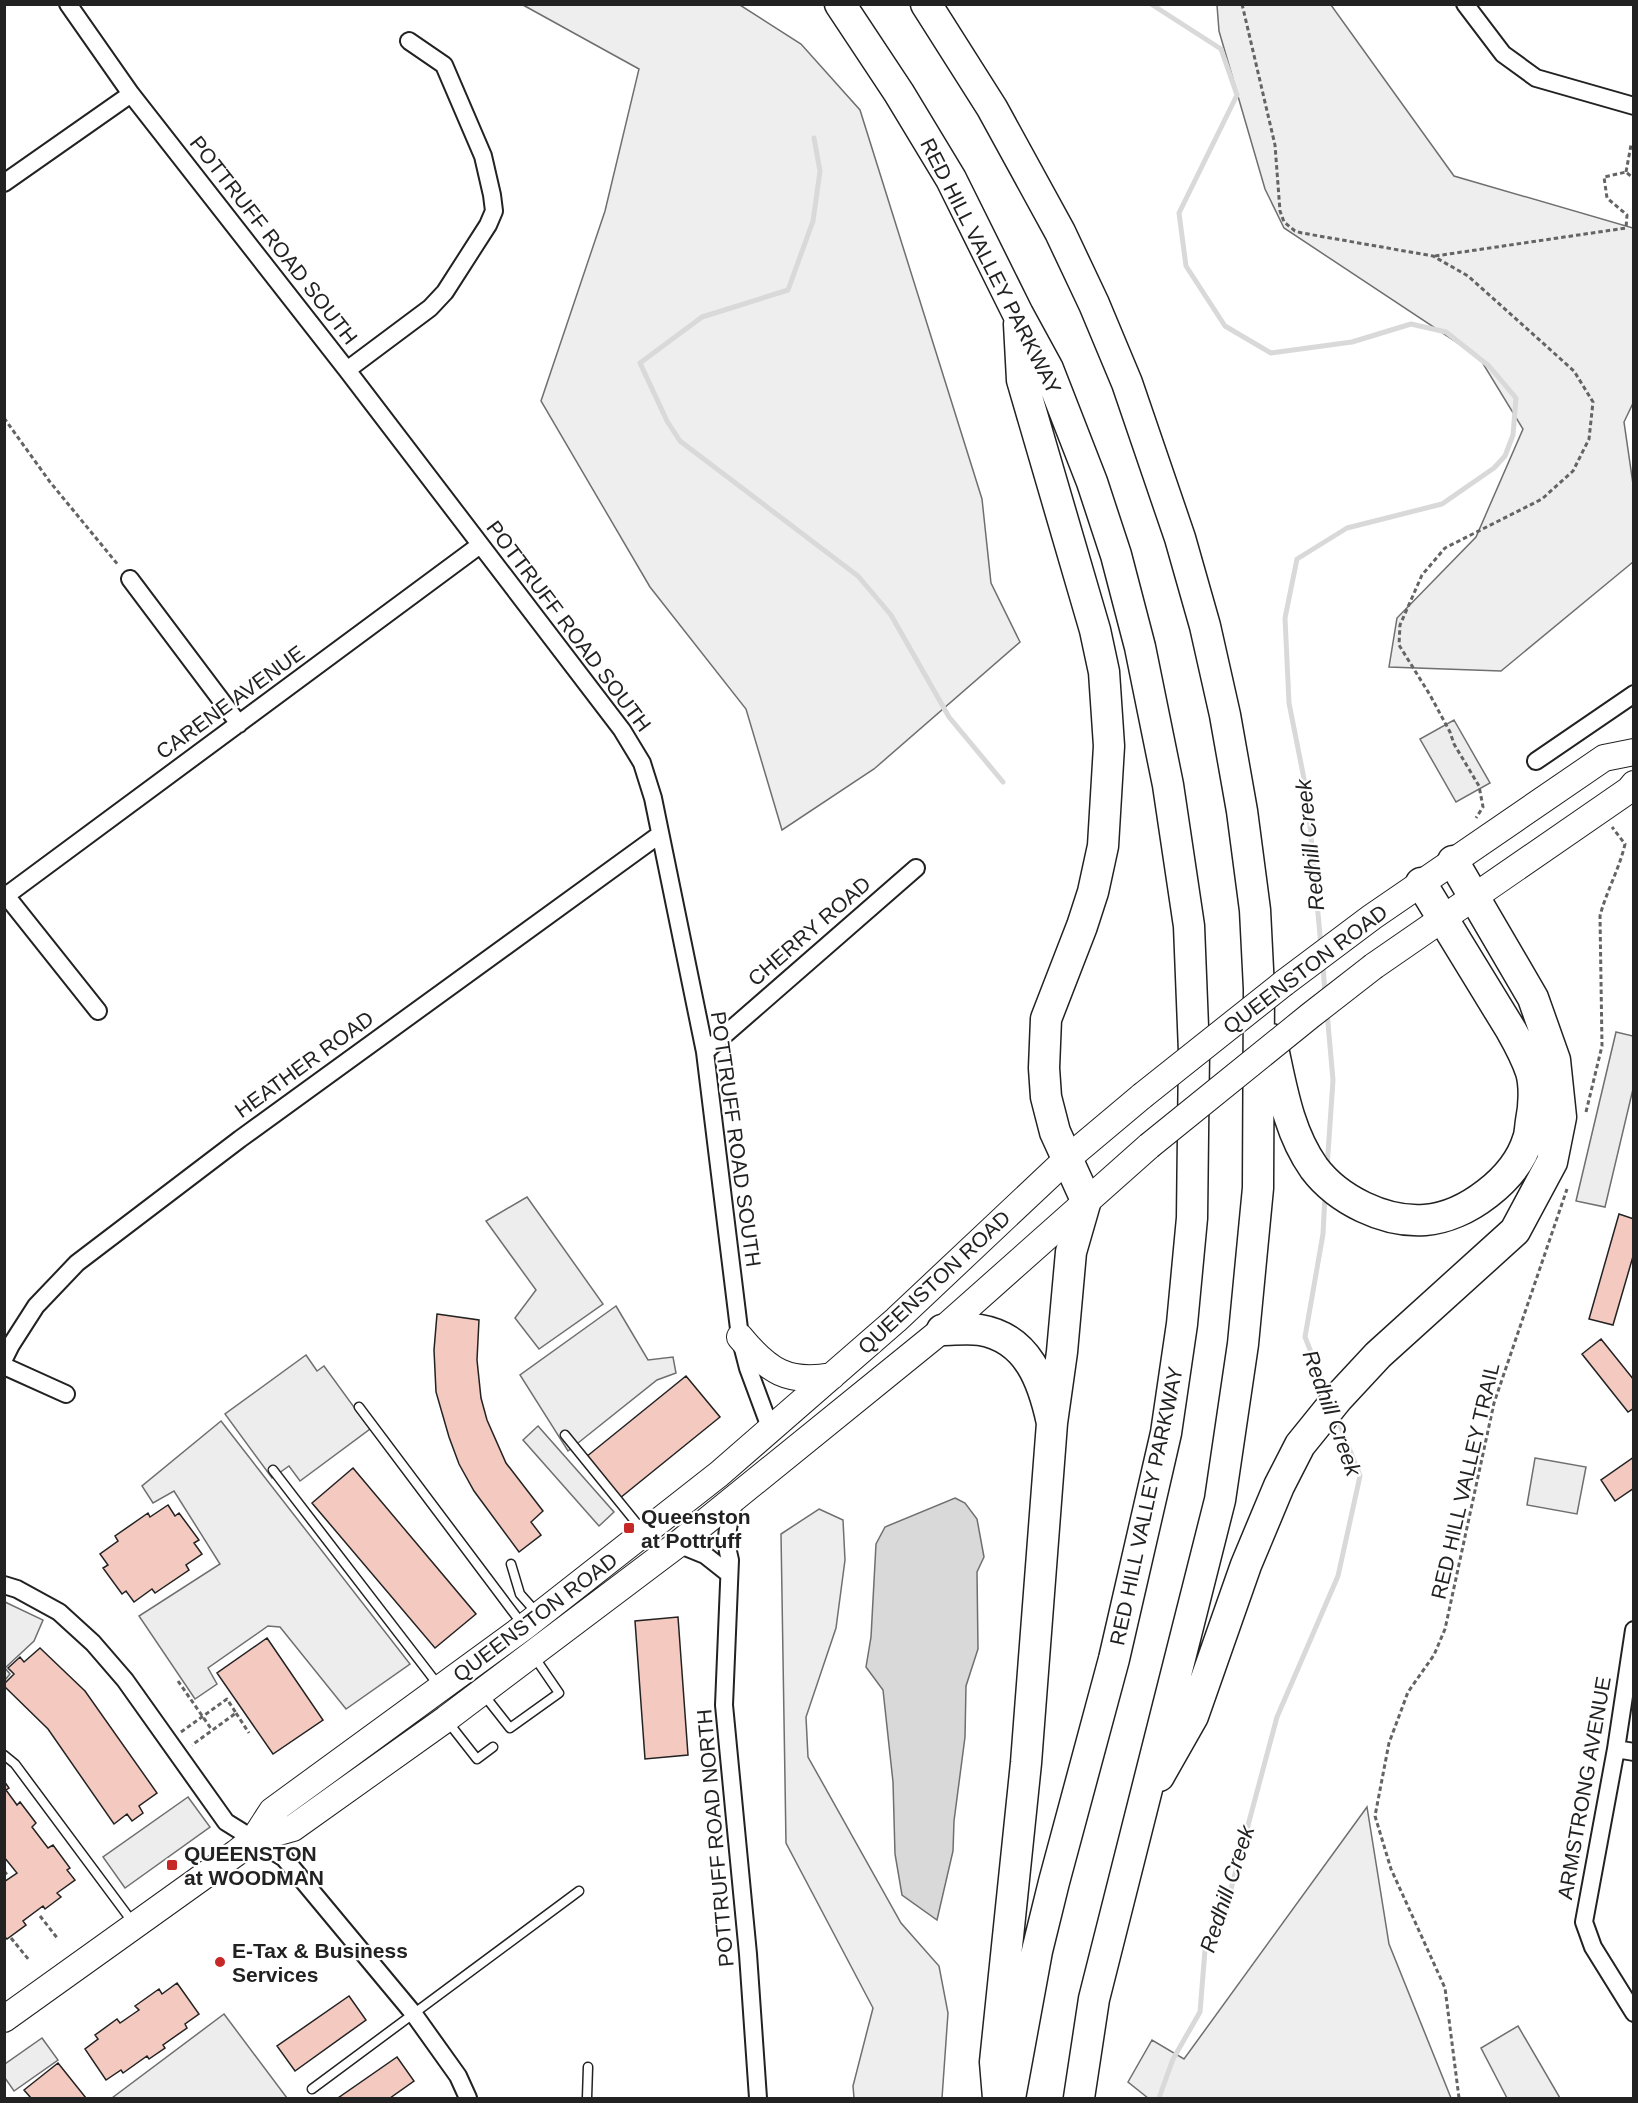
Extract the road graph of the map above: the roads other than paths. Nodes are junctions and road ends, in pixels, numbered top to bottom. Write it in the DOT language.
graph roads {
  1 [pos="68,4"];
  2 [pos="840,4"];
  3 [pos="926,4"];
  4 [pos="1465,4"];
  5 [pos="410,41"];
  6 [pos="131,94"];
  7 [pos="1634,106"];
  8 [pos="4,183"];
  9 [pos="1018,314"];
  10 [pos="347,370"];
  11 [pos="480,545"];
  12 [pos="130,579"];
  13 [pos="1634,694"];
  14 [pos="239,724"];
  15 [pos="1634,752"];
  16 [pos="1536,761"];
  17 [pos="1634,784"];
  18 [pos="659,835"];
  19 [pos="1453,861"];
  20 [pos="916,868"];
  21 [pos="1421,883"];
  22 [pos="6,894"];
  23 [pos="1476,898"];
  24 [pos="1443,918"];
  25 [pos="1259,989"];
  26 [pos="98,1011"];
  27 [pos="705,1052"];
  28 [pos="1067,1159"];
  29 [pos="1086,1200"];
  30 [pos="942,1330"];
  31 [pos="740,1337"];
  32 [pos="7,1348"];
  33 [pos="4,1366"];
  34 [pos="832,1376"];
  35 [pos="66,1394"];
  36 [pos="359,1407"];
  37 [pos="1052,1423"];
  38 [pos="771,1430"];
  39 [pos="565,1435"];
  40 [pos="273,1470"];
  41 [pos="735,1498"];
  42 [pos="645,1533"];
  43 [pos="678,1544"];
  44 [pos="511,1564"];
  45 [pos="729,1574"];
  46 [pos="4,1585"];
  47 [pos="531,1621"];
  48 [pos="1634,1630"];
  49 [pos="532,1654"];
  50 [pos="440,1689"];
  51 [pos="482,1692"];
  52 [pos="446,1719"];
  53 [pos="493,1747"];
  54 [pos="1616,1749"];
  55 [pos="1634,1752"];
  56 [pos="4,1755"];
  57 [pos="1141,1808"];
  58 [pos="254,1839"];
  59 [pos="579,1891"];
  60 [pos="134,1925"];
  61 [pos="413,2013"];
  62 [pos="1634,2013"];
  63 [pos="4,2019"];
  64 [pos="588,2067"];
  65 [pos="312,2089"];
  66 [pos="468,2098"];
  67 [pos="587,2098"];
  68 [pos="758,2098"];
  69 [pos="998,2098"];
  70 [pos="1010,2098"];
  71 [pos="1078,2098"];
  1 -- 6 [label="street, POTTRUFF ROAD SOUTH"];
  2 -- 9 [label="highway, RED HILL VALLEY PARKWAY"];
  3 -- 25 [label="highway"];
  4 -- 7 [label="street"];
  5 -- 10 [label="street"];
  6 -- 8 [label="street"];
  6 -- 10 [label="street, POTTRUFF ROAD SOUTH"];
  9 -- 28 [label="highway"];
  9 -- 70 [label="highway, RED HILL VALLEY PARKWAY"];
  10 -- 11 [label="street, POTTRUFF ROAD SOUTH"];
  11 -- 14 [label="street, CARENE AVENUE"];
  11 -- 18 [label="street, POTTRUFF ROAD SOUTH"];
  12 -- 14 [label="street"];
  13 -- 16 [label="street"];
  14 -- 22 [label="street, CARENE AVENUE"];
  15 -- 19 [label="main road, QUEENSTON ROAD"];
  17 -- 23 [label="main road, QUEENSTON ROAD"];
  18 -- 27 [label="street, POTTRUFF ROAD SOUTH"];
  18 -- 32 [label="street, HEATHER ROAD"];
  19 -- 21 [label="main road, QUEENSTON ROAD"];
  19 -- 23 [label="highway"];
  20 -- 27 [label="street, CHERRY ROAD"];
  21 -- 24 [label="highway"];
  21 -- 28 [label="main road, QUEENSTON ROAD, bridge"];
  22 -- 26 [label="street"];
  23 -- 24 [label="main road, QUEENSTON ROAD"];
  23 -- 57 [label="highway"];
  24 -- 25 [label="highway"];
  24 -- 29 [label="main road, QUEENSTON ROAD, bridge"];
  25 -- 57 [label="highway"];
  27 -- 31 [label="street, POTTRUFF ROAD SOUTH"];
  28 -- 29 [label="highway"];
  28 -- 34 [label="main road, QUEENSTON ROAD"];
  29 -- 30 [label="main road, QUEENSTON ROAD"];
  29 -- 37 [label="highway"];
  30 -- 37 [label="highway"];
  30 -- 41 [label="main road, QUEENSTON ROAD"];
  31 -- 34 [label="main road"];
  31 -- 38 [label="street, POTTRUFF ROAD SOUTH"];
  33 -- 35 [label="street"];
  34 -- 38 [label="main road, QUEENSTON ROAD"];
  36 -- 47 [label="lane"];
  37 -- 69 [label="highway"];
  38 -- 42 [label="main road, QUEENSTON ROAD"];
  39 -- 42 [label="lane"];
  40 -- 50 [label="lane"];
  41 -- 43 [label="main road, QUEENSTON ROAD"];
  41 -- 45 [label="street, POTTRUFF ROAD NORTH"];
  42 -- 47 [label="main road, QUEENSTON ROAD"];
  43 -- 45 [label="street"];
  43 -- 49 [label="main road, QUEENSTON ROAD"];
  44 -- 47 [label="lane"];
  45 -- 68 [label="street, POTTRUFF ROAD NORTH"];
  46 -- 58 [label="street"];
  47 -- 50 [label="main road, QUEENSTON ROAD"];
  48 -- 54 [label="street, ARMSTRONG AVENUE"];
  49 -- 51 [label="main road, QUEENSTON ROAD"];
  49 -- 51 [label="lane"];
  50 -- 58 [label="main road, QUEENSTON ROAD"];
  51 -- 52 [label="main road, QUEENSTON ROAD"];
  52 -- 53 [label="lane"];
  52 -- 58 [label="main road, QUEENSTON ROAD"];
  54 -- 55 [label="street"];
  54 -- 62 [label="street, ARMSTRONG AVENUE"];
  56 -- 60 [label="lane"];
  57 -- 71 [label="highway"];
  58 -- 60 [label="main road, QUEENSTON ROAD"];
  58 -- 61 [label="street"];
  59 -- 61 [label="lane"];
  60 -- 63 [label="main road, QUEENSTON ROAD"];
  61 -- 65 [label="lane"];
  61 -- 66 [label="street"];
  64 -- 67 [label="lane"];
}
